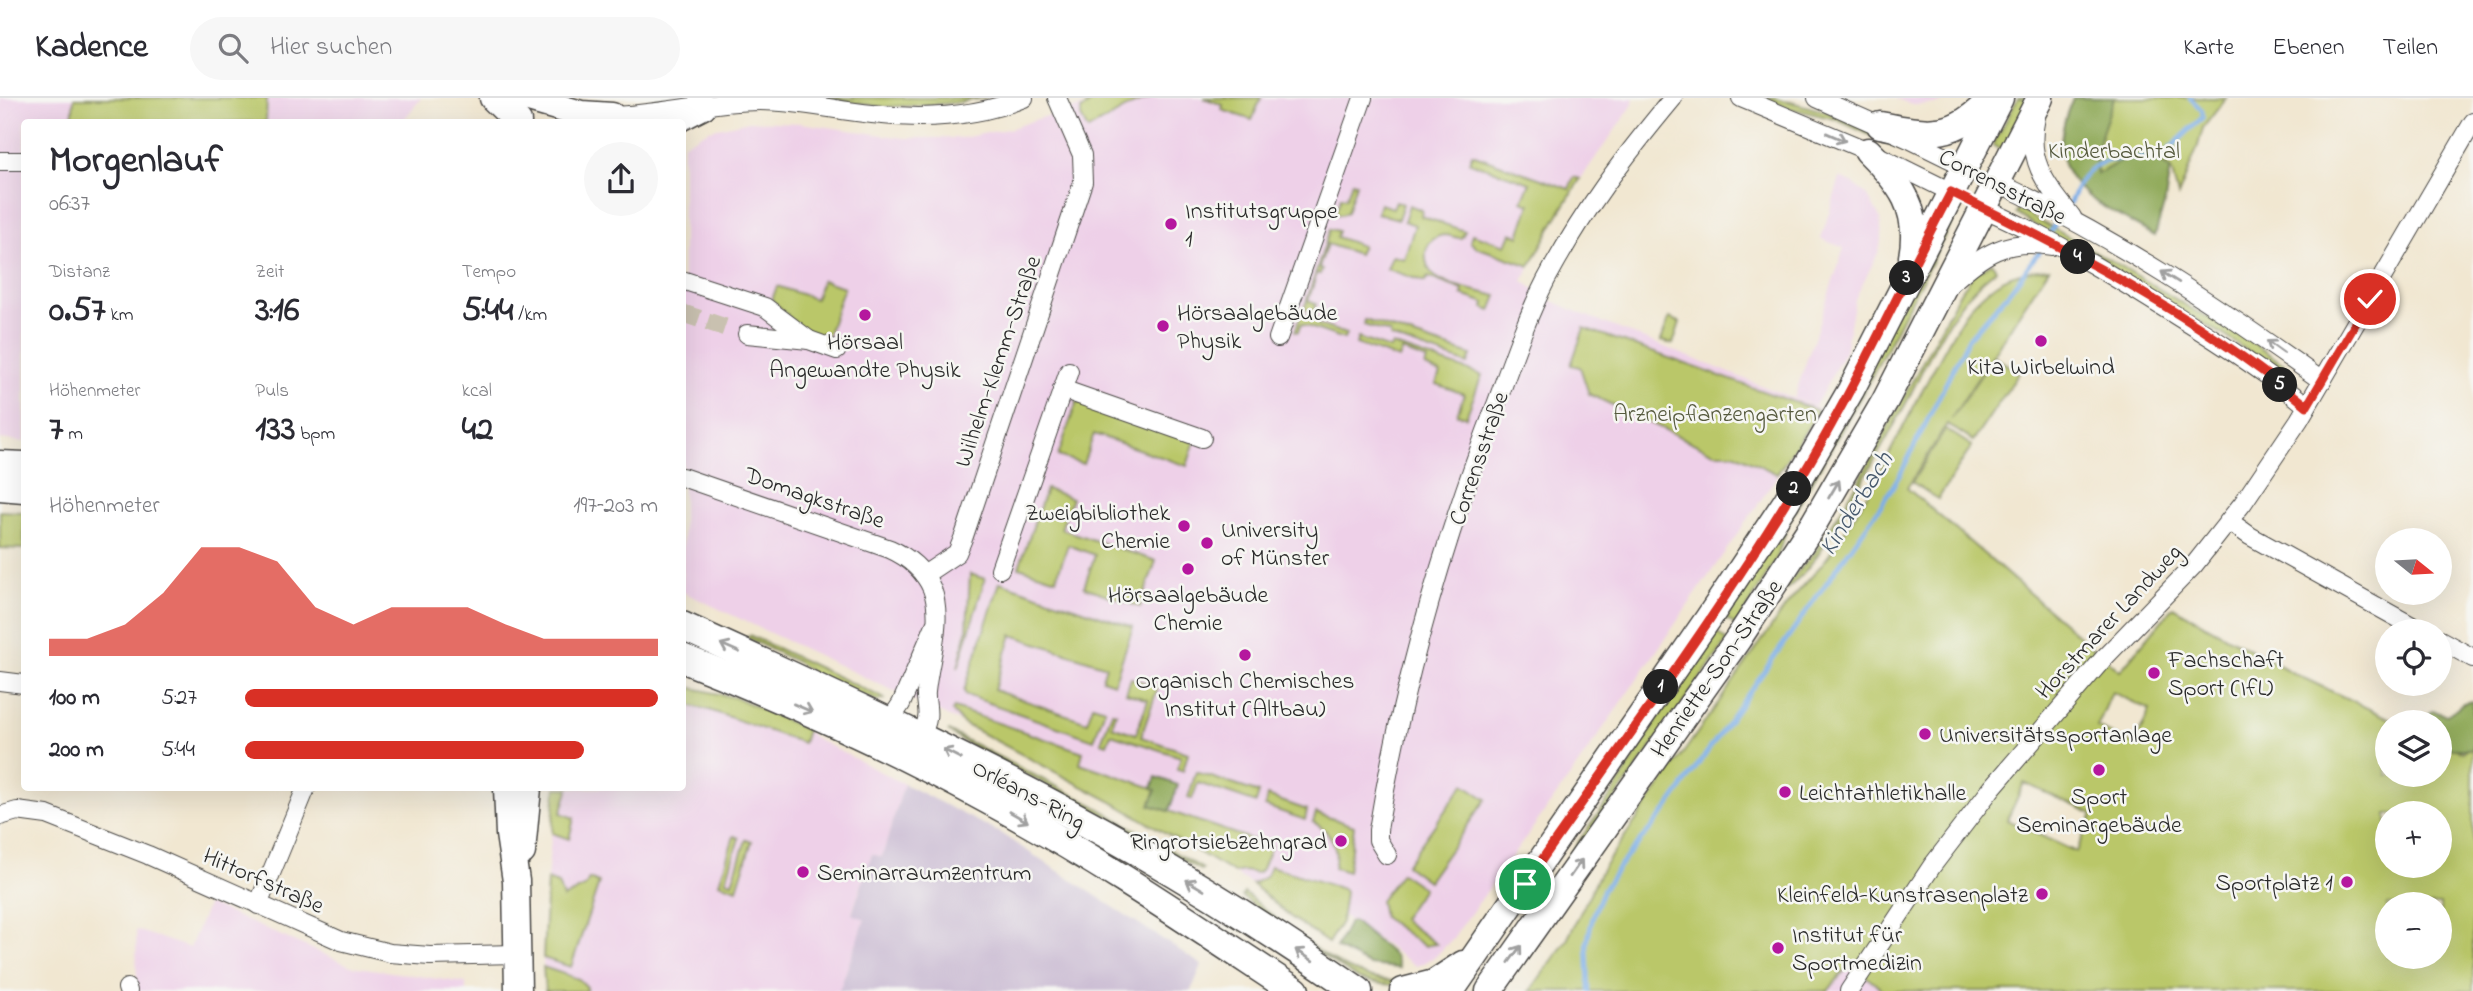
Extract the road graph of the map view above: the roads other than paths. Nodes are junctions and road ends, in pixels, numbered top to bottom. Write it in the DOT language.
graph roads {
  1 [pos="493,98"];
  2 [pos="525,98"];
  3 [pos="1024,98"];
  4 [pos="1057,98"];
  5 [pos="1363,98"];
  6 [pos="1673,98"];
  7 [pos="1741,98"];
  8 [pos="1817,98"];
  9 [pos="1992,98"];
  10 [pos="2000,98"];
  11 [pos="2040,99"];
  12 [pos="703,106"];
  13 [pos="582,112"];
  14 [pos="613,112"];
  15 [pos="515,119"];
  16 [pos="677,119"];
  17 [pos="2473,122"];
  18 [pos="1880,125"];
  19 [pos="1868,151"];
  20 [pos="0,160"];
  21 [pos="21,161"];
  22 [pos="1965,166"];
  23 [pos="1998,183"];
  24 [pos="1951,192"];
  25 [pos="2055,204"];
  26 [pos="1985,209"];
  27 [pos="2034,239"];
  28 [pos="1910,273"];
  29 [pos="686,281"];
  30 [pos="1942,291"];
  31 [pos="747,334"];
  32 [pos="1278,338"];
  33 [pos="808,340"];
  34 [pos="837,349"];
  35 [pos="1069,371"];
  36 [pos="2322,381"];
  37 [pos="1062,389"];
  38 [pos="2307,406"];
  39 [pos="1202,438"];
  40 [pos="0,464"];
  41 [pos="21,466"];
  42 [pos="686,478"];
  43 [pos="0,486"];
  44 [pos="21,488"];
  45 [pos="2229,522"];
  46 [pos="1000,569"];
  47 [pos="925,575"];
  48 [pos="2400,619"];
  49 [pos="935,625"];
  50 [pos="686,628"];
  51 [pos="2452,647"];
  52 [pos="2473,658"];
  53 [pos="686,660"];
  54 [pos="0,681"];
  55 [pos="21,684"];
  56 [pos="889,722"];
  57 [pos="923,727"];
  58 [pos="894,751"];
  59 [pos="300,791"];
  60 [pos="507,791"];
  61 [pos="528,791"];
  62 [pos="0,816"];
  63 [pos="1387,855"];
  64 [pos="516,881"];
  65 [pos="258,905"];
  66 [pos="516,954"];
  67 [pos="1476,955"];
  68 [pos="1492,989"];
  69 [pos="1363,990"];
  70 [pos="517,991"];
  71 [pos="1295,991"];
  72 [pos="1402,991"];
  73 [pos="1451,991"];
  74 [pos="1849,991"];
  1 -- 15 [label="main road"];
  2 -- 13 [label="main road"];
  3 -- 12 [label="street"];
  4 -- 47 [label="street, Wilhelm-Klemm-Straße"];
  5 -- 32 [label="street"];
  6 -- 63 [label="street, Corrensstraße"];
  7 -- 19 [label="street, Corrensstraße, one-way"];
  8 -- 18 [label="street, Corrensstraße"];
  9 -- 18 [label="main road"];
  10 -- 22 [label="main road, Henriette-Son-Straße"];
  11 -- 23 [label="main road, Henriette-Son-Straße"];
  11 -- 25 [label="street"];
  12 -- 14 [label="street"];
  12 -- 16 [label="main road"];
  13 -- 14 [label="main road"];
  17 -- 36 [label="street, Horstmarer Landweg"];
  18 -- 22 [label="street, Corrensstraße"];
  19 -- 24 [label="street, Corrensstraße"];
  19 -- 28 [label="main road"];
  20 -- 21 [label="street"];
  22 -- 23 [label="main road, Corrensstraße"];
  22 -- 24 [label="main road, Henriette-Son-Straße"];
  23 -- 25 [label="street, Corrensstraße"];
  23 -- 26 [label="main road, Henriette-Son-Straße"];
  24 -- 26 [label="main road, Corrensstraße"];
  24 -- 28 [label="main road, Henriette-Son-Straße"];
  36 -- 25 [label="street, Corrensstraße, one-way"];
  26 -- 27 [label="street, Corrensstraße"];
  26 -- 30 [label="main road, Henriette-Son-Straße"];
  27 -- 30 [label="street, Corrensstraße"];
  27 -- 38 [label="street, Corrensstraße"];
  28 -- 67 [label="main road, Henriette-Son-Straße"];
  29 -- 33 [label="street"];
  68 -- 30 [label="main road, Henriette-Son-Straße, one-way"];
  31 -- 33 [label="street"];
  33 -- 34 [label="street"];
  35 -- 37 [label="street"];
  36 -- 38 [label="street, Horstmarer Landweg"];
  37 -- 39 [label="street"];
  37 -- 46 [label="street"];
  38 -- 45 [label="street, Horstmarer Landweg"];
  40 -- 41 [label="main road"];
  42 -- 47 [label="street, Domagkstraße"];
  43 -- 44 [label="main road"];
  45 -- 48 [label="street"];
  45 -- 74 [label="street, Horstmarer Landweg"];
  47 -- 49 [label="street"];
  49 -- 56 [label="street"];
  49 -- 57 [label="street"];
  56 -- 50 [label="main road, Orléans-Ring, one-way"];
  51 -- 52 [label="street"];
  53 -- 58 [label="main road, Orléans-Ring, one-way"];
  54 -- 55 [label="street"];
  56 -- 57 [label="main road, Orléans-Ring"];
  56 -- 58 [label="street"];
  57 -- 58 [label="street"];
  69 -- 57 [label="main road, Orléans-Ring, one-way"];
  58 -- 71 [label="main road, Orléans-Ring, one-way"];
  59 -- 65 [label="street"];
  60 -- 64 [label="main road"];
  61 -- 64 [label="main road"];
  62 -- 65 [label="street, Hittorfstraße"];
  64 -- 66 [label="main road"];
  65 -- 66 [label="street, Hittorfstraße"];
  66 -- 70 [label="main road"];
  67 -- 72 [label="main road"];
  67 -- 73 [label="main road, Henriette-Son-Straße"];
}
